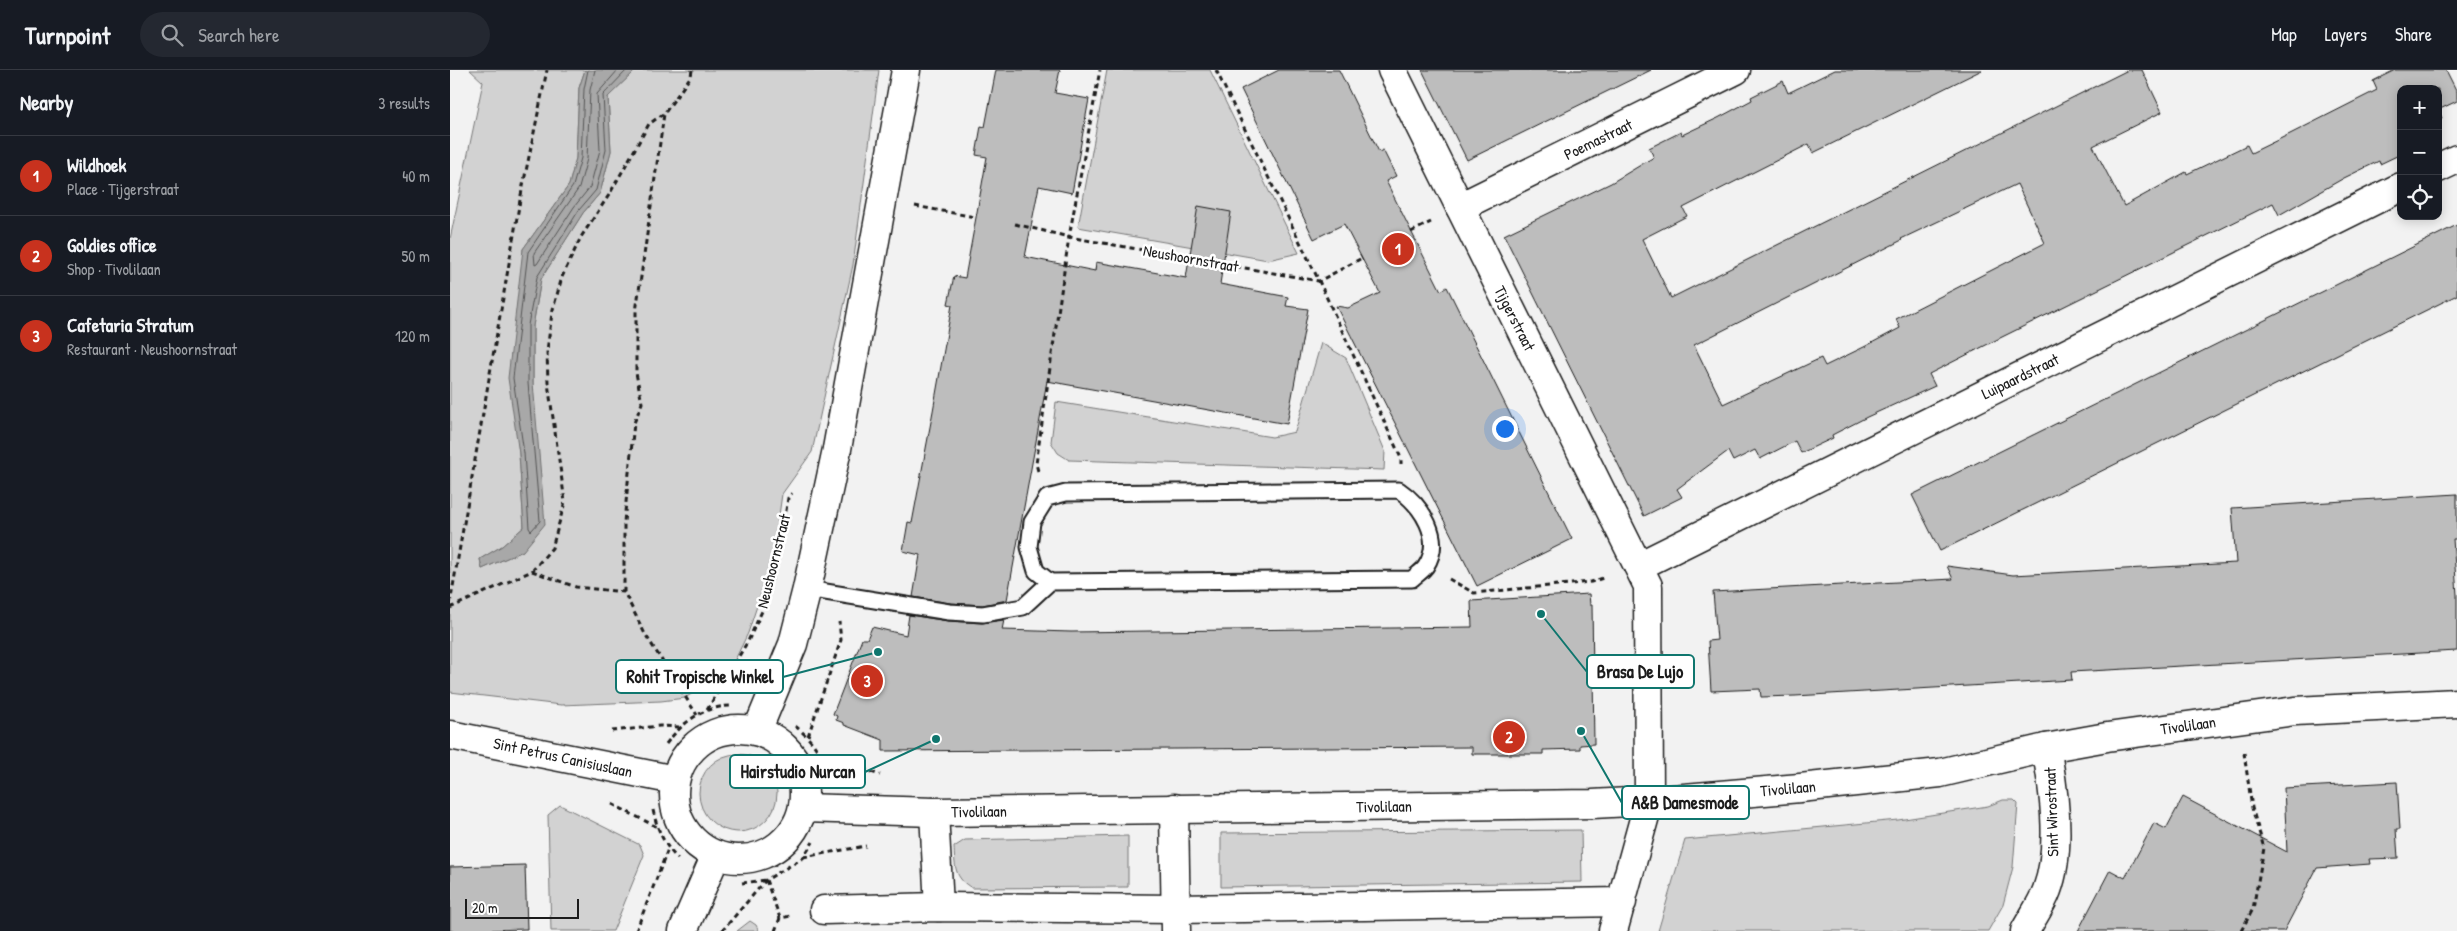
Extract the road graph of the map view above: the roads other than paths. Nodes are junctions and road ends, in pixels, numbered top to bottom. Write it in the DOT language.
graph roads {
  1 [pos="906,70"];
  2 [pos="1392,70"];
  3 [pos="1736,70"];
  4 [pos="2457,159"];
  5 [pos="2442,166"];
  6 [pos="2397,189"];
  7 [pos="1460,207"];
  8 [pos="1639,566"];
  9 [pos="1050,582"];
  10 [pos="807,589"];
  11 [pos="2457,703"];
  12 [pos="757,731"];
  13 [pos="450,735"];
  14 [pos="2046,748"];
  15 [pos="675,780"];
  16 [pos="1649,801"];
  17 [pos="803,808"];
  18 [pos="1174,808"];
  19 [pos="934,812"];
  20 [pos="716,855"];
  21 [pos="1622,902"];
  22 [pos="939,907"];
  23 [pos="824,910"];
  24 [pos="1176,920"];
  25 [pos="683,931"];
  26 [pos="1613,931"];
  27 [pos="2025,931"];
  1 -- 10 [label="street"];
  2 -- 7 [label="street, Tijgerstraat"];
  3 -- 7 [label="street, Poemastraat"];
  4 -- 5 [label="street"];
  6 -- 8 [label="street, Luipaardstraat"];
  7 -- 8 [label="street, Tijgerstraat"];
  8 -- 16 [label="street, Tijgerstraat"];
  9 -- 9 [label="lane"];
  9 -- 10 [label="lane"];
  10 -- 12 [label="street"];
  11 -- 14 [label="street, Tivolilaan"];
  12 -- 15 [label="street"];
  12 -- 17 [label="street"];
  13 -- 15 [label="street, Sint Petrus Canisiuslaan"];
  14 -- 16 [label="street, Tivolilaan"];
  14 -- 27 [label="street, Sint Wirostraat"];
  15 -- 20 [label="street"];
  16 -- 18 [label="street, Tivolilaan"];
  16 -- 21 [label="street, Tijgerstraat"];
  17 -- 19 [label="street, Tivolilaan"];
  17 -- 20 [label="street"];
  18 -- 19 [label="street, Tivolilaan"];
  18 -- 24 [label="street"];
  19 -- 22 [label="street, Tivolilaan"];
  20 -- 25 [label="street"];
  21 -- 24 [label="street"];
  21 -- 26 [label="street, Tijgerstraat"];
  22 -- 23 [label="street"];
  22 -- 24 [label="street"];
}
